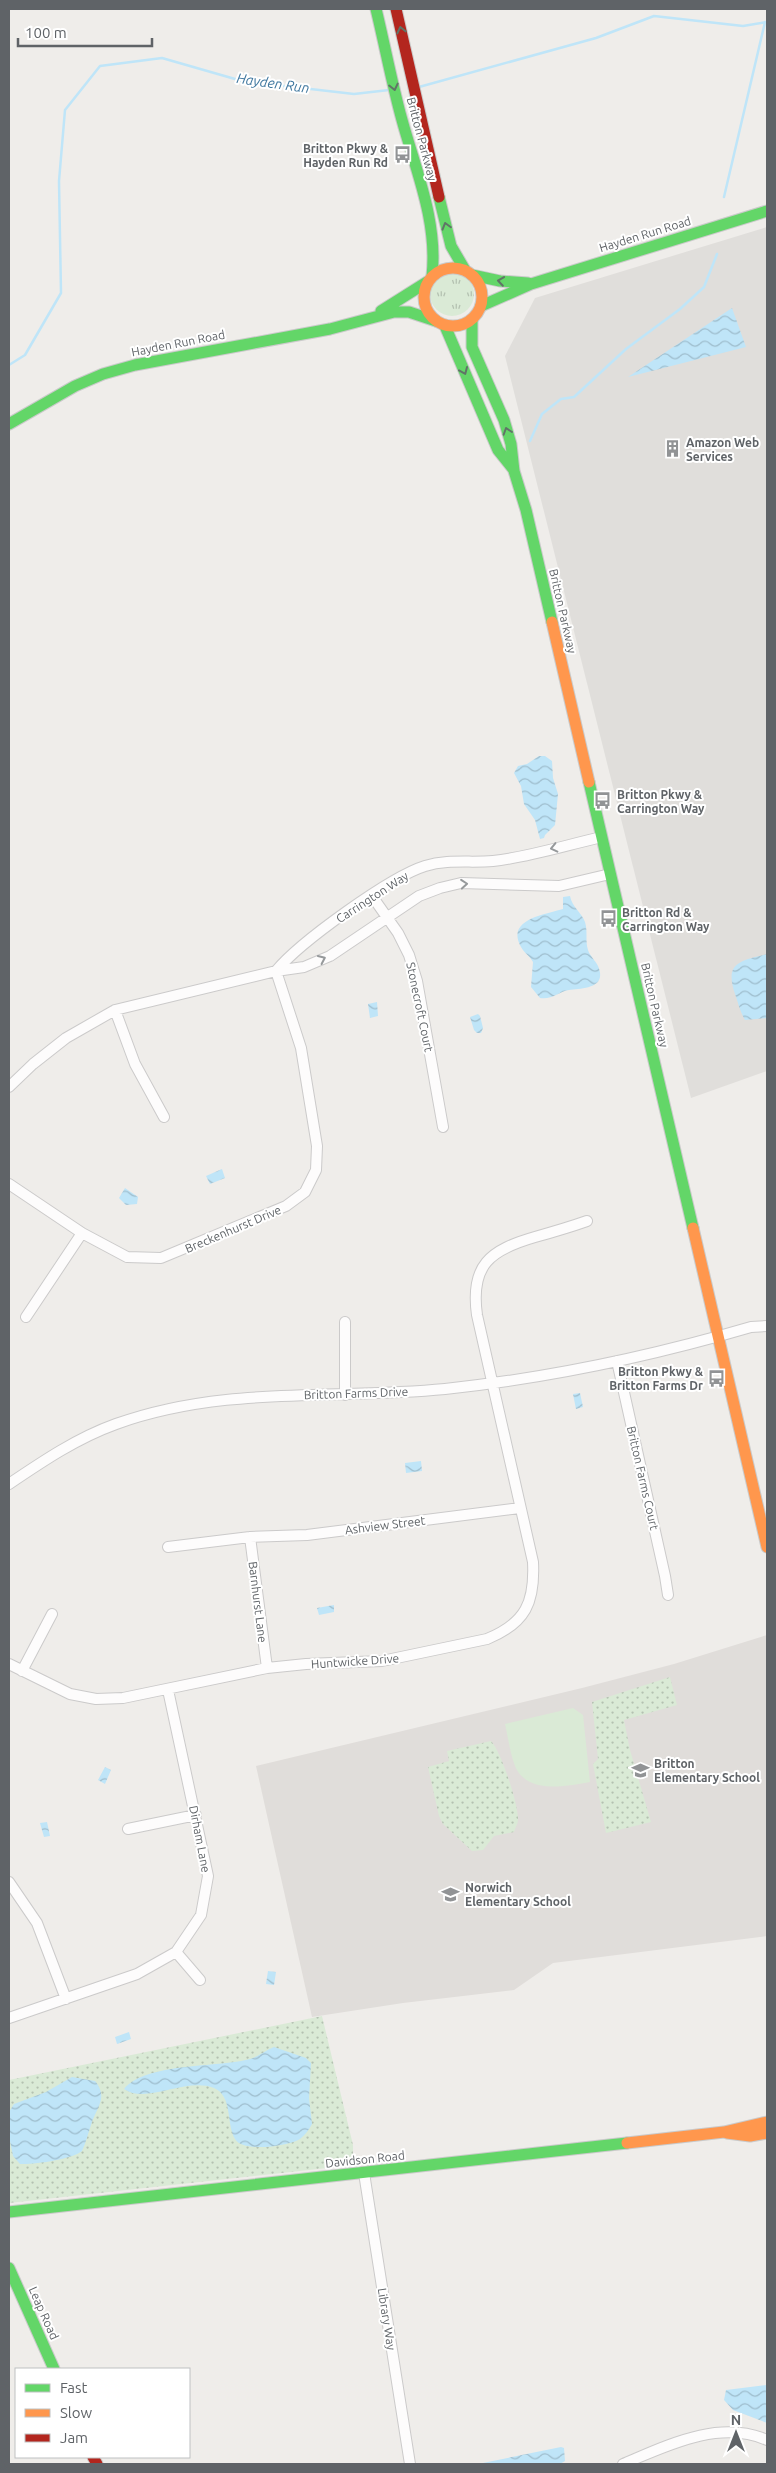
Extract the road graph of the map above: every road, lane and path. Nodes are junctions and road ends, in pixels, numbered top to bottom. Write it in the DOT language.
graph roads {
  1 [pos="376,9"];
  2 [pos="396,9"];
  3 [pos="767,211"];
  4 [pos="469,272"];
  5 [pos="430,279"];
  6 [pos="531,284"];
  7 [pos="481,306"];
  8 [pos="364,320"];
  9 [pos="472,320"];
  10 [pos="440,324"];
  11 [pos="9,424"];
  12 [pos="514,471"];
  13 [pos="602,837"];
  14 [pos="610,874"];
  15 [pos="372,896"];
  16 [pos="387,917"];
  17 [pos="276,971"];
  18 [pos="115,1010"];
  19 [pos="9,1087"];
  20 [pos="164,1117"];
  21 [pos="443,1127"];
  22 [pos="9,1184"];
  23 [pos="587,1221"];
  24 [pos="82,1233"];
  25 [pos="26,1317"];
  26 [pos="345,1322"];
  27 [pos="767,1326"];
  28 [pos="718,1337"];
  29 [pos="617,1360"];
  30 [pos="492,1383"];
  31 [pos="344,1395"];
  32 [pos="9,1484"];
  33 [pos="520,1508"];
  34 [pos="250,1537"];
  35 [pos="168,1547"];
  36 [pos="767,1547"];
  37 [pos="668,1595"];
  38 [pos="52,1614"];
  39 [pos="9,1664"];
  40 [pos="267,1668"];
  41 [pos="22,1671"];
  42 [pos="168,1690"];
  43 [pos="196,1815"];
  44 [pos="128,1829"];
  45 [pos="9,1882"];
  46 [pos="176,1952"];
  47 [pos="200,1980"];
  48 [pos="66,1999"];
  49 [pos="9,2018"];
  50 [pos="767,2122"];
  51 [pos="724,2132"];
  52 [pos="767,2133"];
  53 [pos="364,2173"];
  54 [pos="9,2212"];
  55 [pos="9,2268"];
  56 [pos="54,2368"];
  57 [pos="767,2440"];
  58 [pos="410,2464"];
  59 [pos="623,2464"];
  1 -- 5 [label="main road, Britton Parkway, one-way"];
  4 -- 2 [label="main road, Britton Parkway, one-way"];
  3 -- 6 [label="main road, Hayden Run Road"];
  4 -- 5 [label="main road"];
  6 -- 4 [label="main road, Hayden Run Road, one-way"];
  4 -- 7 [label="main road"];
  5 -- 8 [label="main road, Hayden Run Road"];
  5 -- 10 [label="main road"];
  6 -- 7 [label="main road, Hayden Run Road"];
  7 -- 9 [label="main road"];
  8 -- 10 [label="main road, Hayden Run Road"];
  8 -- 11 [label="main road, Hayden Run Road"];
  9 -- 10 [label="main road"];
  12 -- 9 [label="main road, Britton Parkway, one-way"];
  10 -- 12 [label="main road, Britton Parkway, one-way"];
  12 -- 13 [label="main road, Britton Parkway"];
  13 -- 14 [label="main road, Britton Parkway"];
  13 -- 15 [label="street, Carrington Way, one-way"];
  16 -- 14 [label="street, Carrington Way, one-way"];
  14 -- 28 [label="main road, Britton Parkway"];
  15 -- 16 [label="street, Stonecroft Court"];
  15 -- 17 [label="street, Carrington Way"];
  17 -- 16 [label="street, Carrington Way, one-way"];
  16 -- 21 [label="street, Stonecroft Court"];
  17 -- 18 [label="street, Carrington Way"];
  17 -- 24 [label="street, Breckenhurst Drive"];
  18 -- 19 [label="street, Carrington Way"];
  18 -- 20 [label="street"];
  22 -- 24 [label="street, Breckenhurst Drive"];
  23 -- 30 [label="street, Huntwicke Drive"];
  24 -- 25 [label="street"];
  26 -- 31 [label="street"];
  27 -- 28 [label="street, Britton Farms Drive"];
  28 -- 29 [label="street, Britton Farms Drive"];
  28 -- 36 [label="main road, Britton Parkway"];
  29 -- 30 [label="street, Britton Farms Drive"];
  29 -- 37 [label="street, Britton Farms Court"];
  30 -- 31 [label="street, Britton Farms Drive"];
  30 -- 33 [label="street, Huntwicke Drive"];
  31 -- 32 [label="street, Britton Farms Drive"];
  33 -- 34 [label="street, Ashview Street"];
  33 -- 40 [label="street, Huntwicke Drive"];
  34 -- 35 [label="street, Ashview Street"];
  34 -- 40 [label="street, Barnhurst Lane"];
  38 -- 41 [label="street"];
  39 -- 41 [label="street, Huntwicke Drive"];
  40 -- 42 [label="street, Huntwicke Drive"];
  41 -- 42 [label="street, Huntwicke Drive"];
  42 -- 43 [label="street, Dirham Lane"];
  43 -- 44 [label="street"];
  43 -- 46 [label="street, Dirham Lane"];
  45 -- 48 [label="street"];
  46 -- 47 [label="street"];
  46 -- 48 [label="street, Dirham Lane"];
  48 -- 49 [label="street, Dirham Lane"];
  50 -- 51 [label="main road, Davidson Road"];
  51 -- 52 [label="main road, Davidson Road"];
  51 -- 53 [label="main road, Davidson Road"];
  53 -- 54 [label="main road, Davidson Road"];
  53 -- 58 [label="street, Library Way"];
  55 -- 56 [label="main road, Leap Road"];
  57 -- 59 [label="street"];
}
